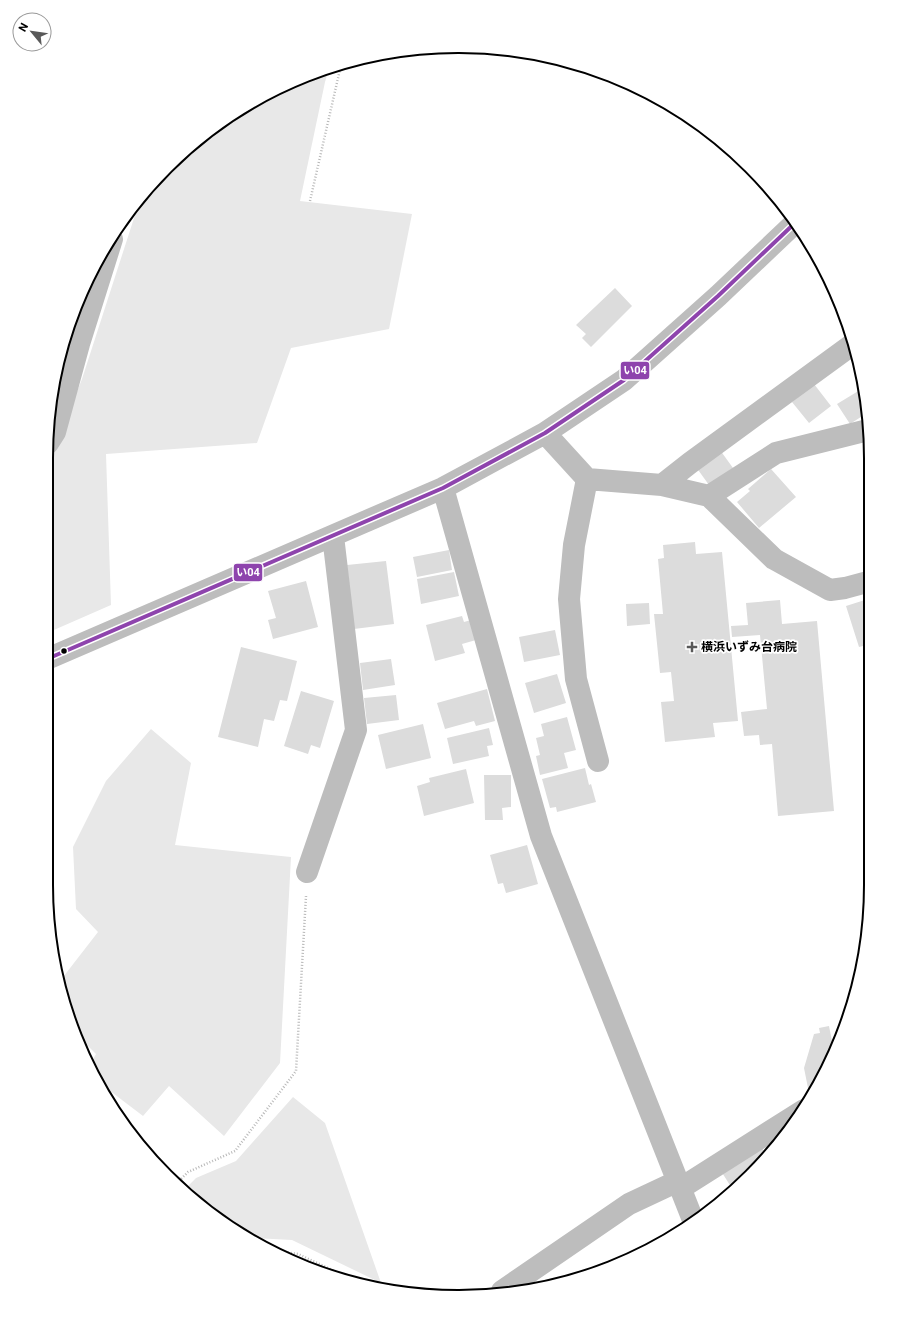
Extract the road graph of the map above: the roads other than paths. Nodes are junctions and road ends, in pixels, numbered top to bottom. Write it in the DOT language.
graph roads {
  1 [pos="791,227"];
  2 [pos="106,259"];
  3 [pos="848,348"];
  4 [pos="863,431"];
  5 [pos="545,433"];
  6 [pos="54,434"];
  7 [pos="587,478"];
  8 [pos="662,485"];
  9 [pos="443,488"];
  10 [pos="709,496"];
  11 [pos="333,536"];
  12 [pos="864,583"];
  13 [pos="53,657"];
  14 [pos="598,761"];
  15 [pos="307,872"];
  16 [pos="789,1119"];
  17 [pos="680,1185"];
  18 [pos="692,1216"];
  19 [pos="507,1287"];
  1 -- 5 [label="street"];
  2 -- 6 [label="street"];
  3 -- 8 [label="street"];
  4 -- 10 [label="street"];
  5 -- 7 [label="street"];
  5 -- 9 [label="street"];
  7 -- 8 [label="street"];
  7 -- 14 [label="street"];
  8 -- 10 [label="street"];
  9 -- 11 [label="street"];
  9 -- 17 [label="street"];
  10 -- 12 [label="street"];
  11 -- 13 [label="street"];
  11 -- 15 [label="street"];
  16 -- 17 [label="street"];
  17 -- 18 [label="street"];
  17 -- 19 [label="street"];
}
